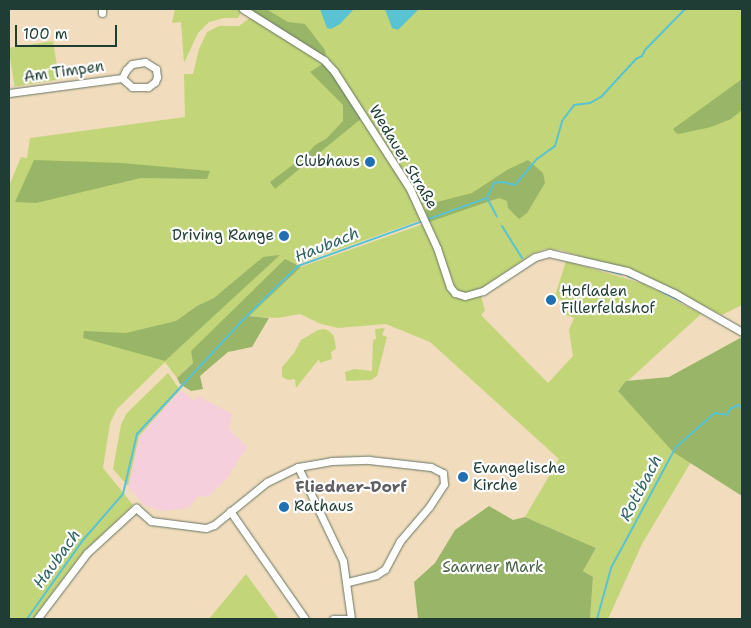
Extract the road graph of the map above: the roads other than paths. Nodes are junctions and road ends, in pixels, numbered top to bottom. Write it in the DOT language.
graph roads {
  1 [pos="243,9"];
  2 [pos="122,78"];
  3 [pos="9,93"];
  4 [pos="742,332"];
  5 [pos="298,467"];
  6 [pos="230,511"];
  7 [pos="347,582"];
  8 [pos="37,619"];
  9 [pos="305,619"];
  10 [pos="333,619"];
  11 [pos="346,619"];
  12 [pos="351,619"];
  1 -- 4 [label="street, Wedauer Straße"];
  2 -- 2 [label="street, Am Timpen"];
  2 -- 3 [label="street, Am Timpen"];
  5 -- 6 [label="street"];
  5 -- 7 [label="street"];
  5 -- 7 [label="street"];
  6 -- 8 [label="street"];
  6 -- 9 [label="street"];
  7 -- 12 [label="street"];
  10 -- 11 [label="street"];
}
